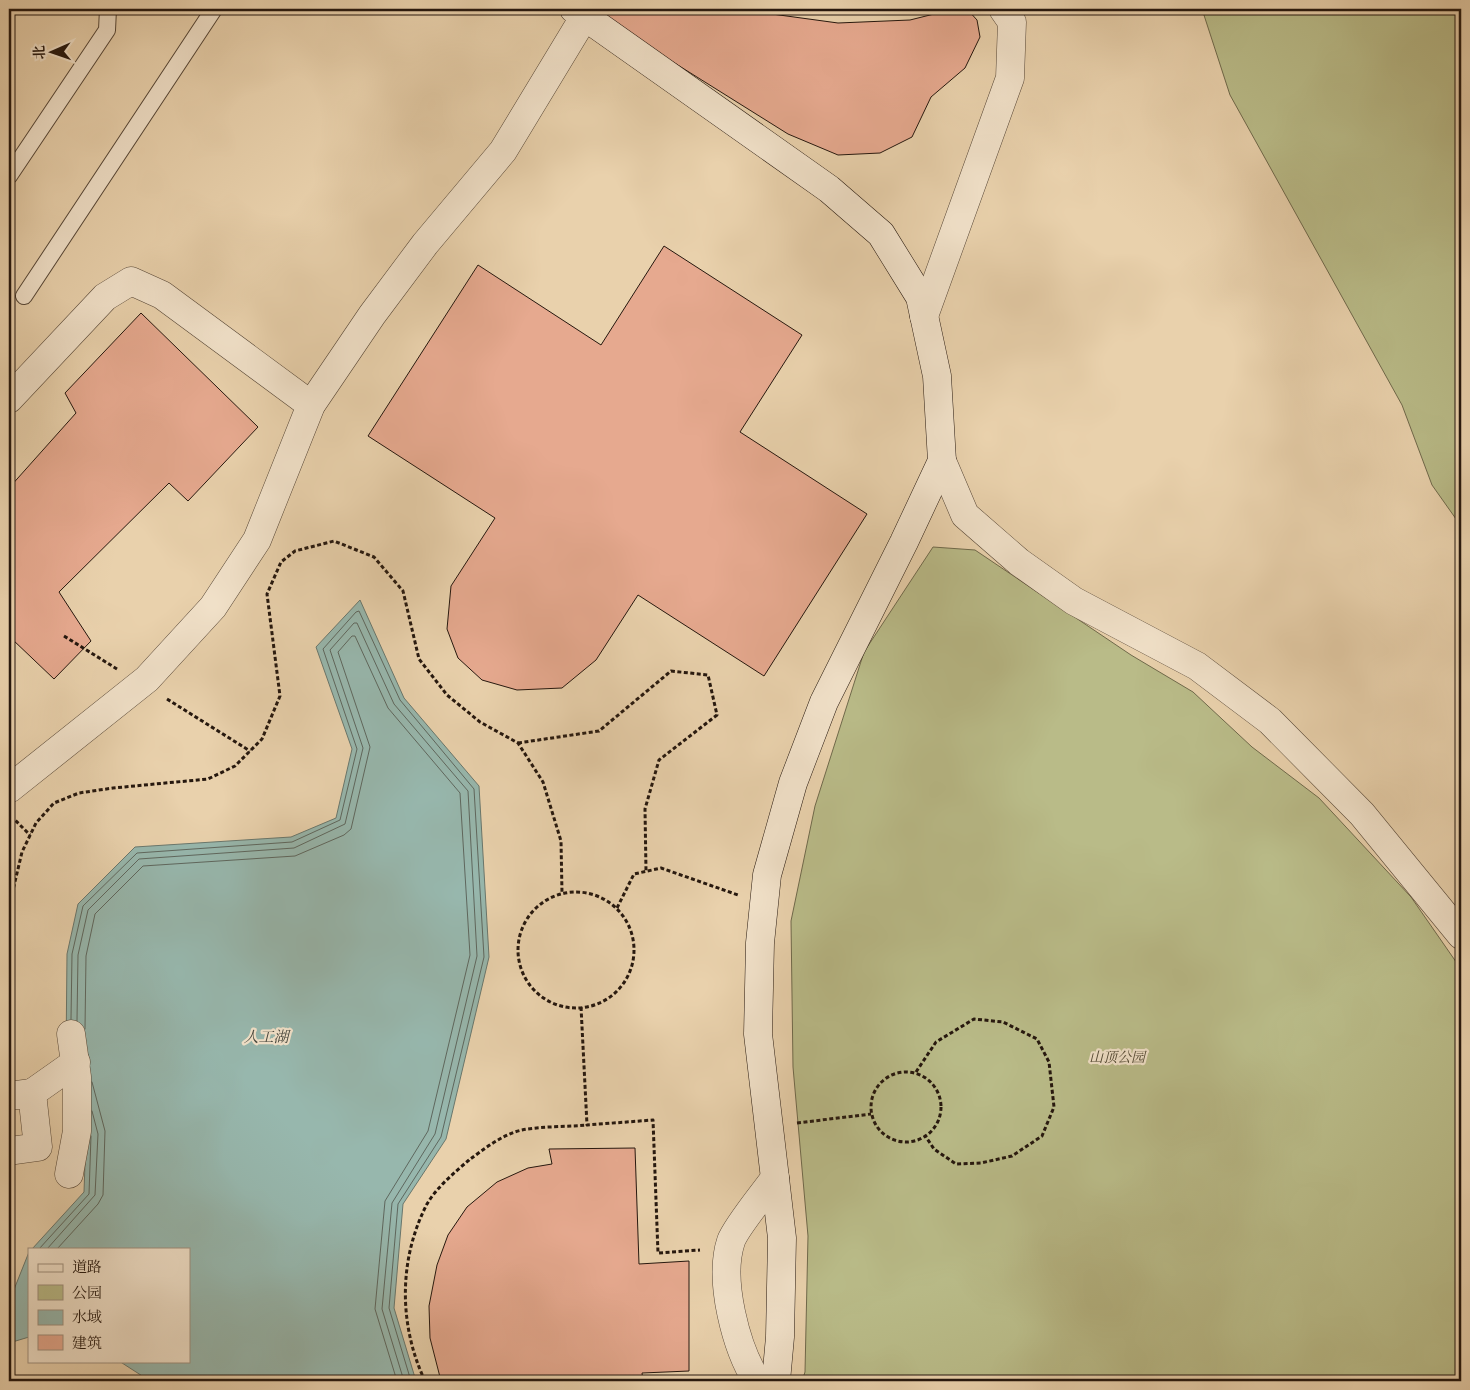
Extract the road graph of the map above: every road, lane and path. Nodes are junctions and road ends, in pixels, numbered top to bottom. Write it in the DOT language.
graph roads {
  1 [pos="108,9"];
  2 [pos="214,9"];
  3 [pos="1003,9"];
  4 [pos="582,11"];
  5 [pos="9,176"];
  6 [pos="24,296"];
  7 [pos="924,316"];
  8 [pos="9,399"];
  9 [pos="311,405"];
  10 [pos="942,461"];
  11 [pos="518,744"];
  12 [pos="9,789"];
  13 [pos="9,814"];
  14 [pos="30,835"];
  15 [pos="646,871"];
  16 [pos="562,893"];
  17 [pos="764,904"];
  18 [pos="9,906"];
  19 [pos="618,908"];
  20 [pos="1461,935"];
  21 [pos="581,1007"];
  22 [pos="72,1034"];
  23 [pos="76,1062"];
  24 [pos="916,1072"];
  25 [pos="20,1094"];
  26 [pos="871,1114"];
  27 [pos="587,1125"];
  28 [pos="769,1126"];
  29 [pos="926,1137"];
  30 [pos="38,1147"];
  31 [pos="9,1151"];
  32 [pos="775,1178"];
  33 [pos="730,1248"];
  34 [pos="425,1381"];
  35 [pos="757,1381"];
  36 [pos="776,1381"];
  1 -- 5 [label="lane"];
  2 -- 6 [label="lane"];
  3 -- 7 [label="street"];
  4 -- 7 [label="street"];
  4 -- 9 [label="street"];
  7 -- 10 [label="street"];
  8 -- 9 [label="street"];
  9 -- 12 [label="street"];
  10 -- 17 [label="street"];
  10 -- 20 [label="street"];
  11 -- 14 [label="path"];
  11 -- 15 [label="path"];
  11 -- 16 [label="path"];
  13 -- 14 [label="path"];
  14 -- 18 [label="path"];
  15 -- 17 [label="path"];
  15 -- 19 [label="path"];
  16 -- 19 [label="path"];
  16 -- 21 [label="path"];
  17 -- 28 [label="street"];
  19 -- 21 [label="path"];
  21 -- 27 [label="path"];
  22 -- 23 [label="street"];
  23 -- 25 [label="street"];
  23 -- 30 [label="street"];
  24 -- 26 [label="path"];
  24 -- 29 [label="path"];
  24 -- 29 [label="path"];
  25 -- 30 [label="street"];
  26 -- 28 [label="path"];
  26 -- 29 [label="path"];
  27 -- 33 [label="path"];
  27 -- 34 [label="path"];
  28 -- 32 [label="street"];
  30 -- 31 [label="street"];
  32 -- 33 [label="street"];
  32 -- 36 [label="street"];
  33 -- 35 [label="street"];
}
